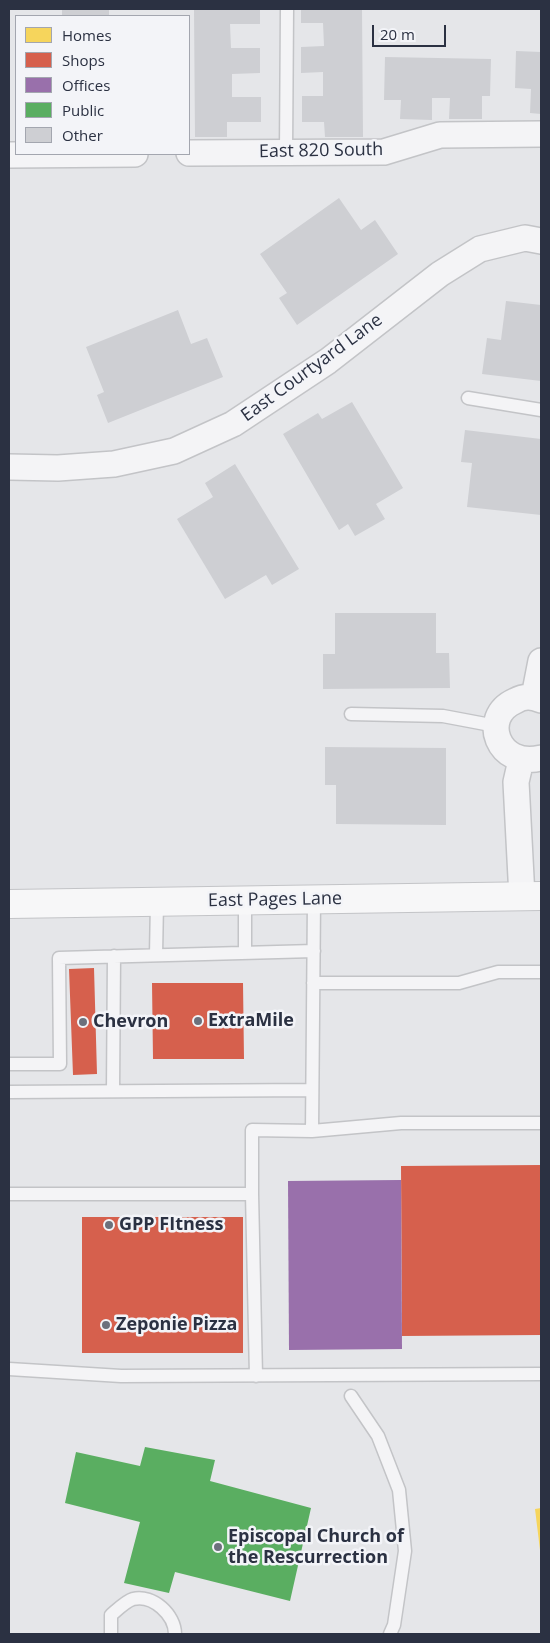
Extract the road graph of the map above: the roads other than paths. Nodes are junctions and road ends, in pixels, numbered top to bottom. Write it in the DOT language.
graph roads {
  1 [pos="287,9"];
  2 [pos="541,134"];
  3 [pos="286,152"];
  4 [pos="190,153"];
  5 [pos="541,241"];
  6 [pos="468,398"];
  7 [pos="541,410"];
  8 [pos="9,467"];
  9 [pos="541,661"];
  10 [pos="538,698"];
  11 [pos="351,714"];
  12 [pos="496,726"];
  13 [pos="531,759"];
  14 [pos="532,897"];
  15 [pos="314,900"];
  16 [pos="245,901"];
  17 [pos="157,902"];
  18 [pos="9,904"];
  19 [pos="314,951"];
  20 [pos="245,953"];
  21 [pos="156,955"];
  22 [pos="114,956"];
  23 [pos="541,972"];
  24 [pos="314,983"];
  25 [pos="9,1064"];
  26 [pos="312,1090"];
  27 [pos="113,1091"];
  28 [pos="9,1092"];
  29 [pos="541,1123"];
  30 [pos="312,1131"];
  31 [pos="9,1194"];
  32 [pos="252,1194"];
  33 [pos="9,1369"];
  34 [pos="541,1374"];
  35 [pos="256,1376"];
  36 [pos="351,1396"];
  37 [pos="111,1634"];
  38 [pos="175,1634"];
  39 [pos="390,1634"];
  1 -- 3 [label="lane"];
  2 -- 3 [label="street, East 820 South"];
  3 -- 4 [label="street, East 820 South"];
  5 -- 8 [label="street, East Courtyard Lane"];
  6 -- 7 [label="lane"];
  9 -- 10 [label="street"];
  10 -- 12 [label="street"];
  11 -- 12 [label="lane"];
  12 -- 13 [label="street"];
  13 -- 14 [label="street"];
  14 -- 15 [label="main road, East Pages Lane"];
  15 -- 16 [label="main road, East Pages Lane"];
  15 -- 19 [label="lane"];
  16 -- 17 [label="main road, East Pages Lane"];
  16 -- 20 [label="lane"];
  17 -- 18 [label="main road, East Pages Lane"];
  17 -- 21 [label="lane"];
  19 -- 20 [label="lane"];
  19 -- 24 [label="lane"];
  20 -- 21 [label="lane"];
  21 -- 22 [label="lane"];
  22 -- 25 [label="lane"];
  22 -- 27 [label="lane"];
  23 -- 24 [label="lane"];
  24 -- 26 [label="lane"];
  26 -- 27 [label="lane"];
  26 -- 30 [label="lane"];
  27 -- 28 [label="lane"];
  29 -- 30 [label="lane"];
  30 -- 32 [label="lane"];
  31 -- 32 [label="lane"];
  32 -- 35 [label="lane"];
  33 -- 35 [label="lane"];
  34 -- 35 [label="lane"];
  36 -- 39 [label="lane"];
  37 -- 38 [label="lane"];
}
